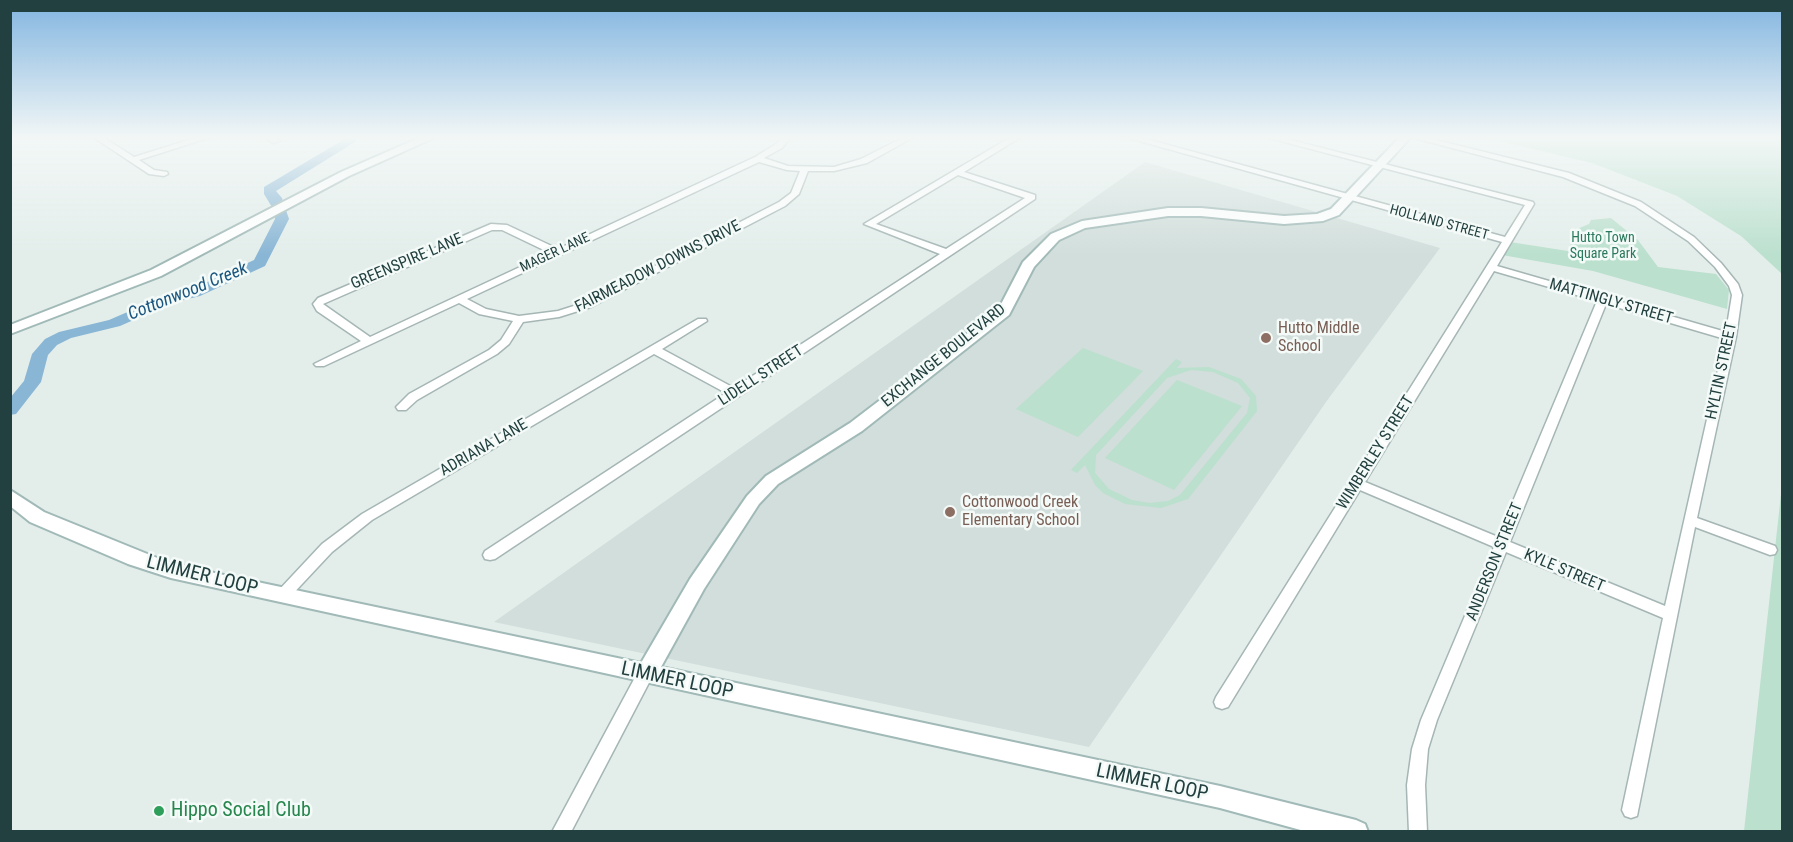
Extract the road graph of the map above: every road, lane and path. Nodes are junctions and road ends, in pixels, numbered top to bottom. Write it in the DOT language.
graph roads {
  1 [pos="341,176"];
  2 [pos="720,176"];
  3 [pos="802,176"];
  4 [pos="950,176"];
  5 [pos="970,176"];
  6 [pos="1271,176"];
  7 [pos="1369,176"];
  8 [pos="1423,176"];
  9 [pos="1569,176"];
  10 [pos="1349,198"];
  11 [pos="1507,241"];
  12 [pos="556,252"];
  13 [pos="947,253"];
  14 [pos="1491,267"];
  15 [pos="458,298"];
  16 [pos="1604,300"];
  17 [pos="519,319"];
  18 [pos="702,321"];
  19 [pos="10,330"];
  20 [pos="1731,337"];
  21 [pos="369,341"];
  22 [pos="654,349"];
  23 [pos="320,364"];
  24 [pos="734,393"];
  25 [pos="402,407"];
  26 [pos="1357,484"];
  27 [pos="10,496"];
  28 [pos="1690,520"];
  29 [pos="1502,545"];
  30 [pos="1770,550"];
  31 [pos="490,555"];
  32 [pos="283,595"];
  33 [pos="1671,615"];
  34 [pos="645,675"];
  35 [pos="1222,702"];
  36 [pos="1631,810"];
  37 [pos="561,831"];
  38 [pos="1356,831"];
  39 [pos="1418,831"];
  1 -- 19 [label="street"];
  2 -- 12 [label="street, MAGER LANE"];
  3 -- 17 [label="street, FAIRMEADOW DOWNS DRIVE"];
  4 -- 13 [label="street"];
  5 -- 13 [label="street, LIDELL STREET"];
  6 -- 10 [label="street, HOLLAND STREET"];
  7 -- 10 [label="street, EXCHANGE BOULEVARD"];
  8 -- 11 [label="street, WIMBERLEY STREET"];
  9 -- 20 [label="street, HYLTIN STREET"];
  10 -- 11 [label="street, HOLLAND STREET"];
  10 -- 34 [label="street, EXCHANGE BOULEVARD"];
  11 -- 14 [label="street, WIMBERLEY STREET"];
  12 -- 15 [label="street, MAGER LANE"];
  12 -- 21 [label="street, GREENSPIRE LANE"];
  13 -- 24 [label="street, LIDELL STREET"];
  14 -- 16 [label="street, MATTINGLY STREET"];
  14 -- 26 [label="street, WIMBERLEY STREET"];
  15 -- 17 [label="street, FAIRMEADOW DOWNS DRIVE"];
  15 -- 21 [label="street, MAGER LANE"];
  16 -- 20 [label="street, MATTINGLY STREET"];
  16 -- 29 [label="street, ANDERSON STREET"];
  17 -- 25 [label="street"];
  18 -- 22 [label="street, ADRIANA LANE"];
  20 -- 28 [label="street, HYLTIN STREET"];
  21 -- 23 [label="street, MAGER LANE"];
  22 -- 24 [label="street"];
  22 -- 32 [label="street, ADRIANA LANE"];
  24 -- 31 [label="street, LIDELL STREET"];
  26 -- 29 [label="street, KYLE STREET"];
  26 -- 35 [label="street, WIMBERLEY STREET"];
  27 -- 32 [label="street, LIMMER LOOP"];
  28 -- 30 [label="street"];
  28 -- 33 [label="street, HYLTIN STREET"];
  29 -- 33 [label="street, KYLE STREET"];
  29 -- 39 [label="street, ANDERSON STREET"];
  32 -- 34 [label="street, LIMMER LOOP"];
  33 -- 36 [label="street, HYLTIN STREET"];
  34 -- 37 [label="street"];
  34 -- 38 [label="street, LIMMER LOOP"];
}
